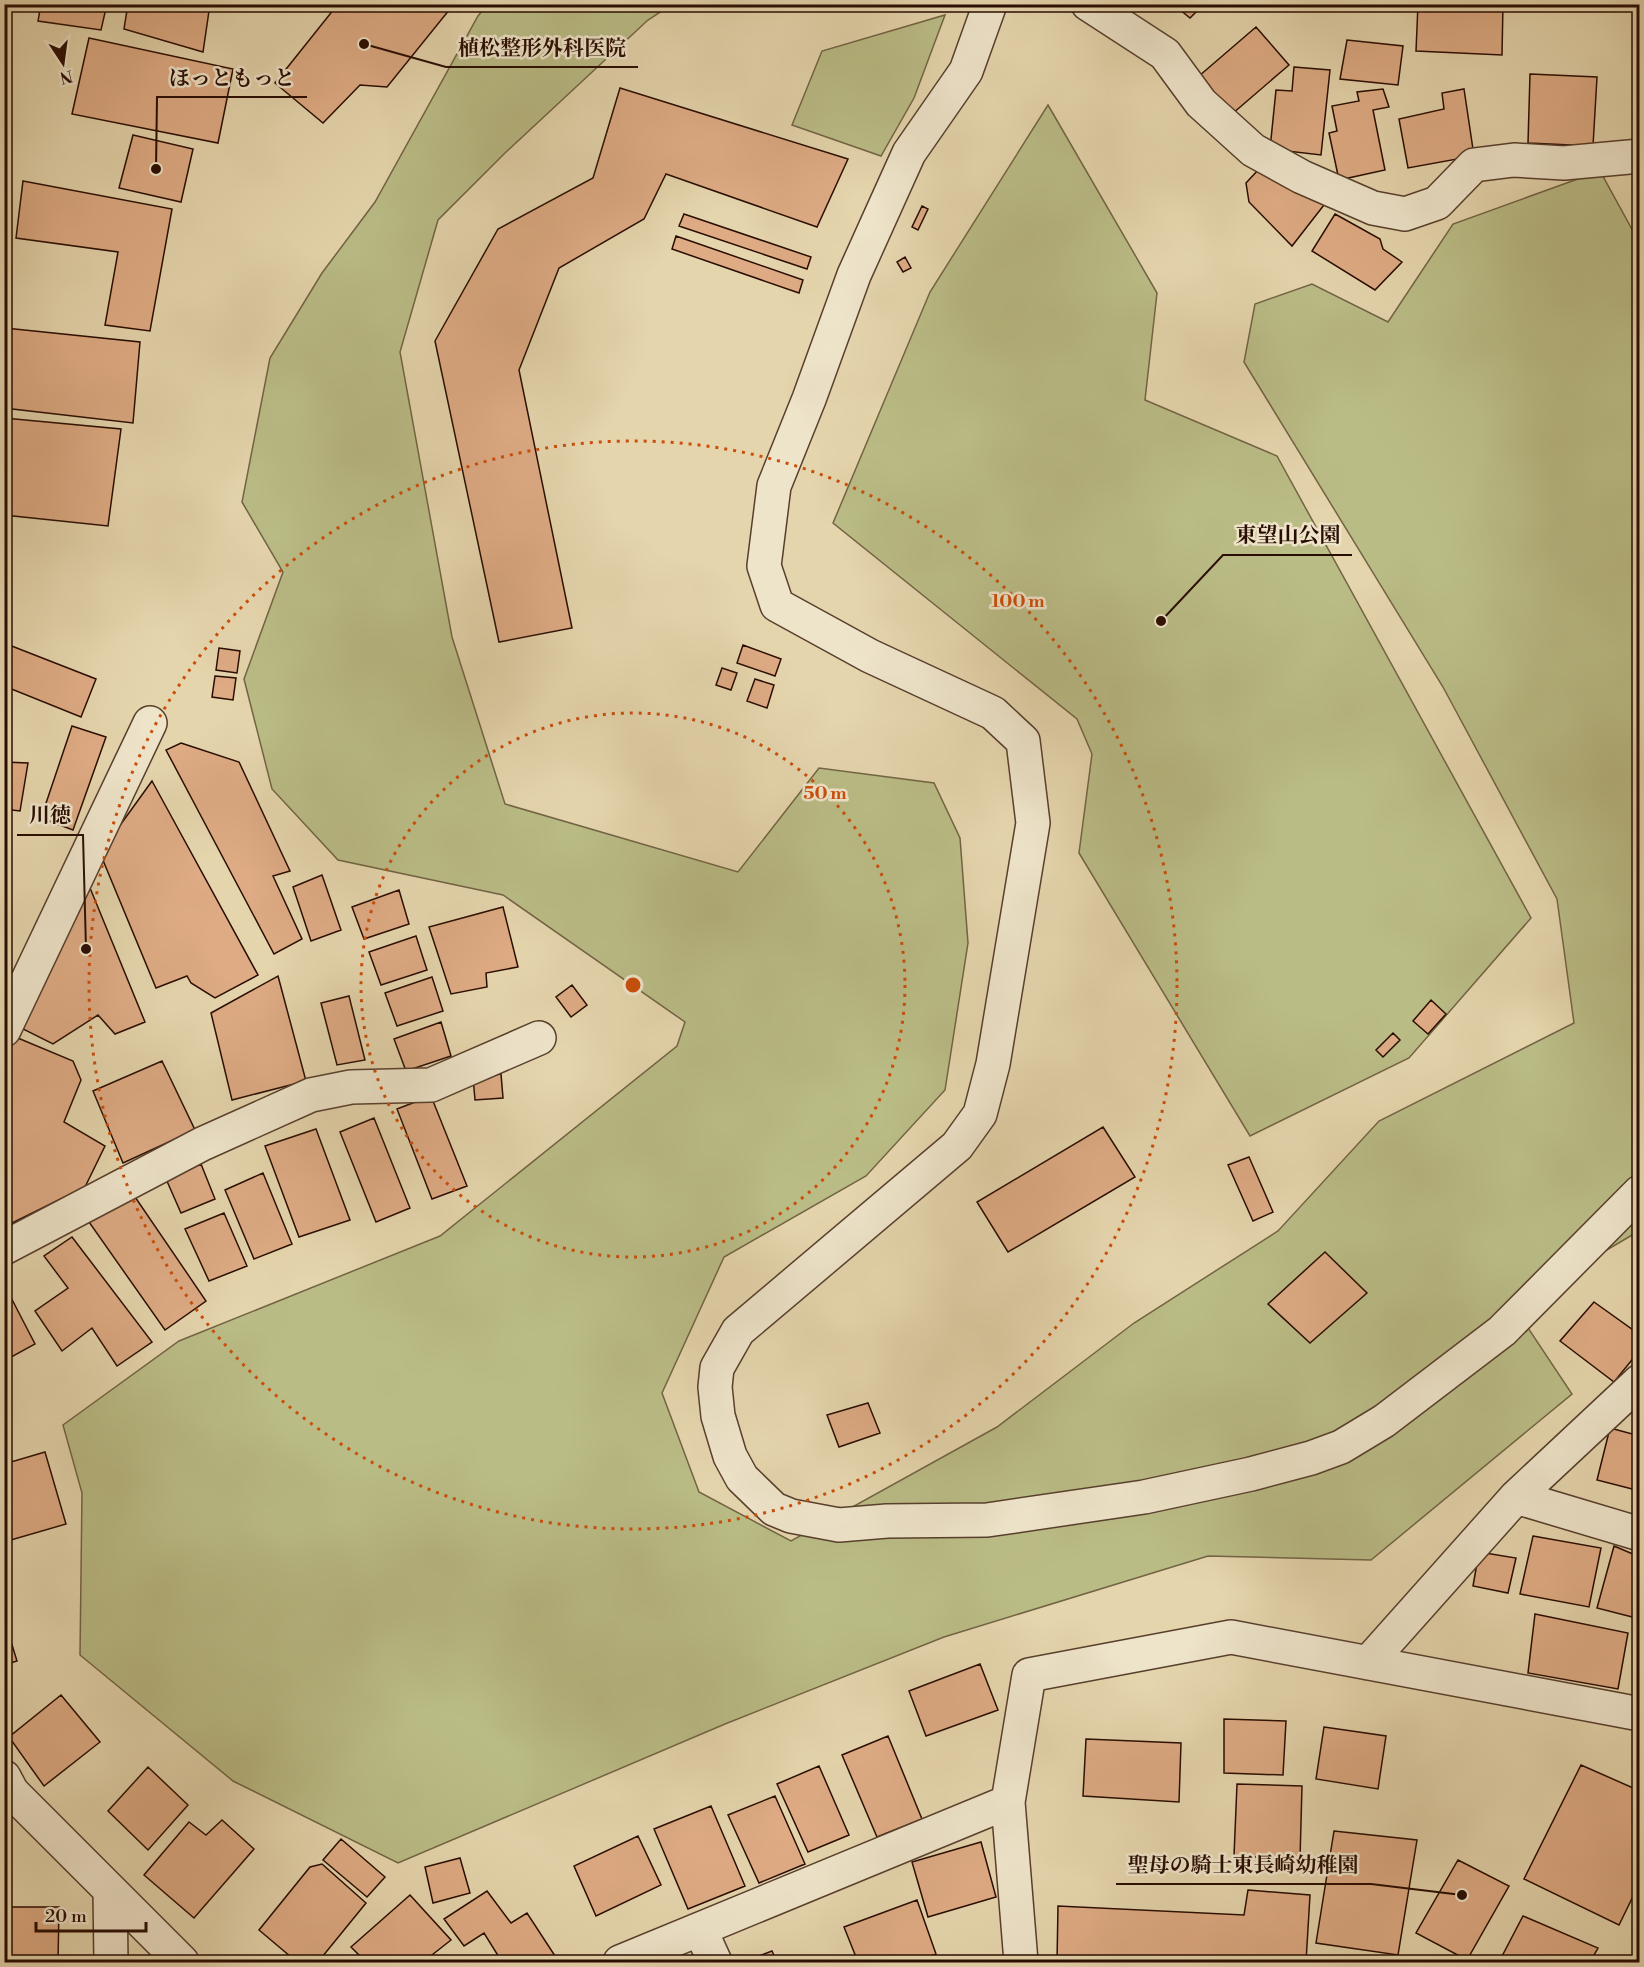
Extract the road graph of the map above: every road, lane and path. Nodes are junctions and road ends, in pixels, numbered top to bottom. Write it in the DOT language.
graph roads {
  1 [pos="990,4"];
  2 [pos="1088,4"];
  3 [pos="1640,156"];
  4 [pos="150,723"];
  5 [pos="4,1030"];
  6 [pos="539,1038"];
  7 [pos="1640,1192"];
  8 [pos="4,1248"];
  9 [pos="1640,1381"];
  10 [pos="1516,1497"];
  11 [pos="1640,1534"];
  12 [pos="1368,1663"];
  13 [pos="1637,1707"];
  14 [pos="4,1777"];
  15 [pos="1008,1802"];
  16 [pos="111,1890"];
  17 [pos="700,1929"];
  18 [pos="111,1962"];
  19 [pos="183,1962"];
  20 [pos="620,1962"];
  21 [pos="715,1962"];
  22 [pos="1021,1962"];
  1 -- 7 [label="street"];
  2 -- 3 [label="street"];
  4 -- 5 [label="street"];
  6 -- 8 [label="street"];
  9 -- 10 [label="street"];
  10 -- 11 [label="street"];
  10 -- 12 [label="street"];
  12 -- 13 [label="street"];
  12 -- 15 [label="street"];
  14 -- 16 [label="street"];
  15 -- 17 [label="street"];
  15 -- 22 [label="street"];
  16 -- 18 [label="street"];
  16 -- 19 [label="street"];
  17 -- 20 [label="street"];
  17 -- 21 [label="street"];
}
